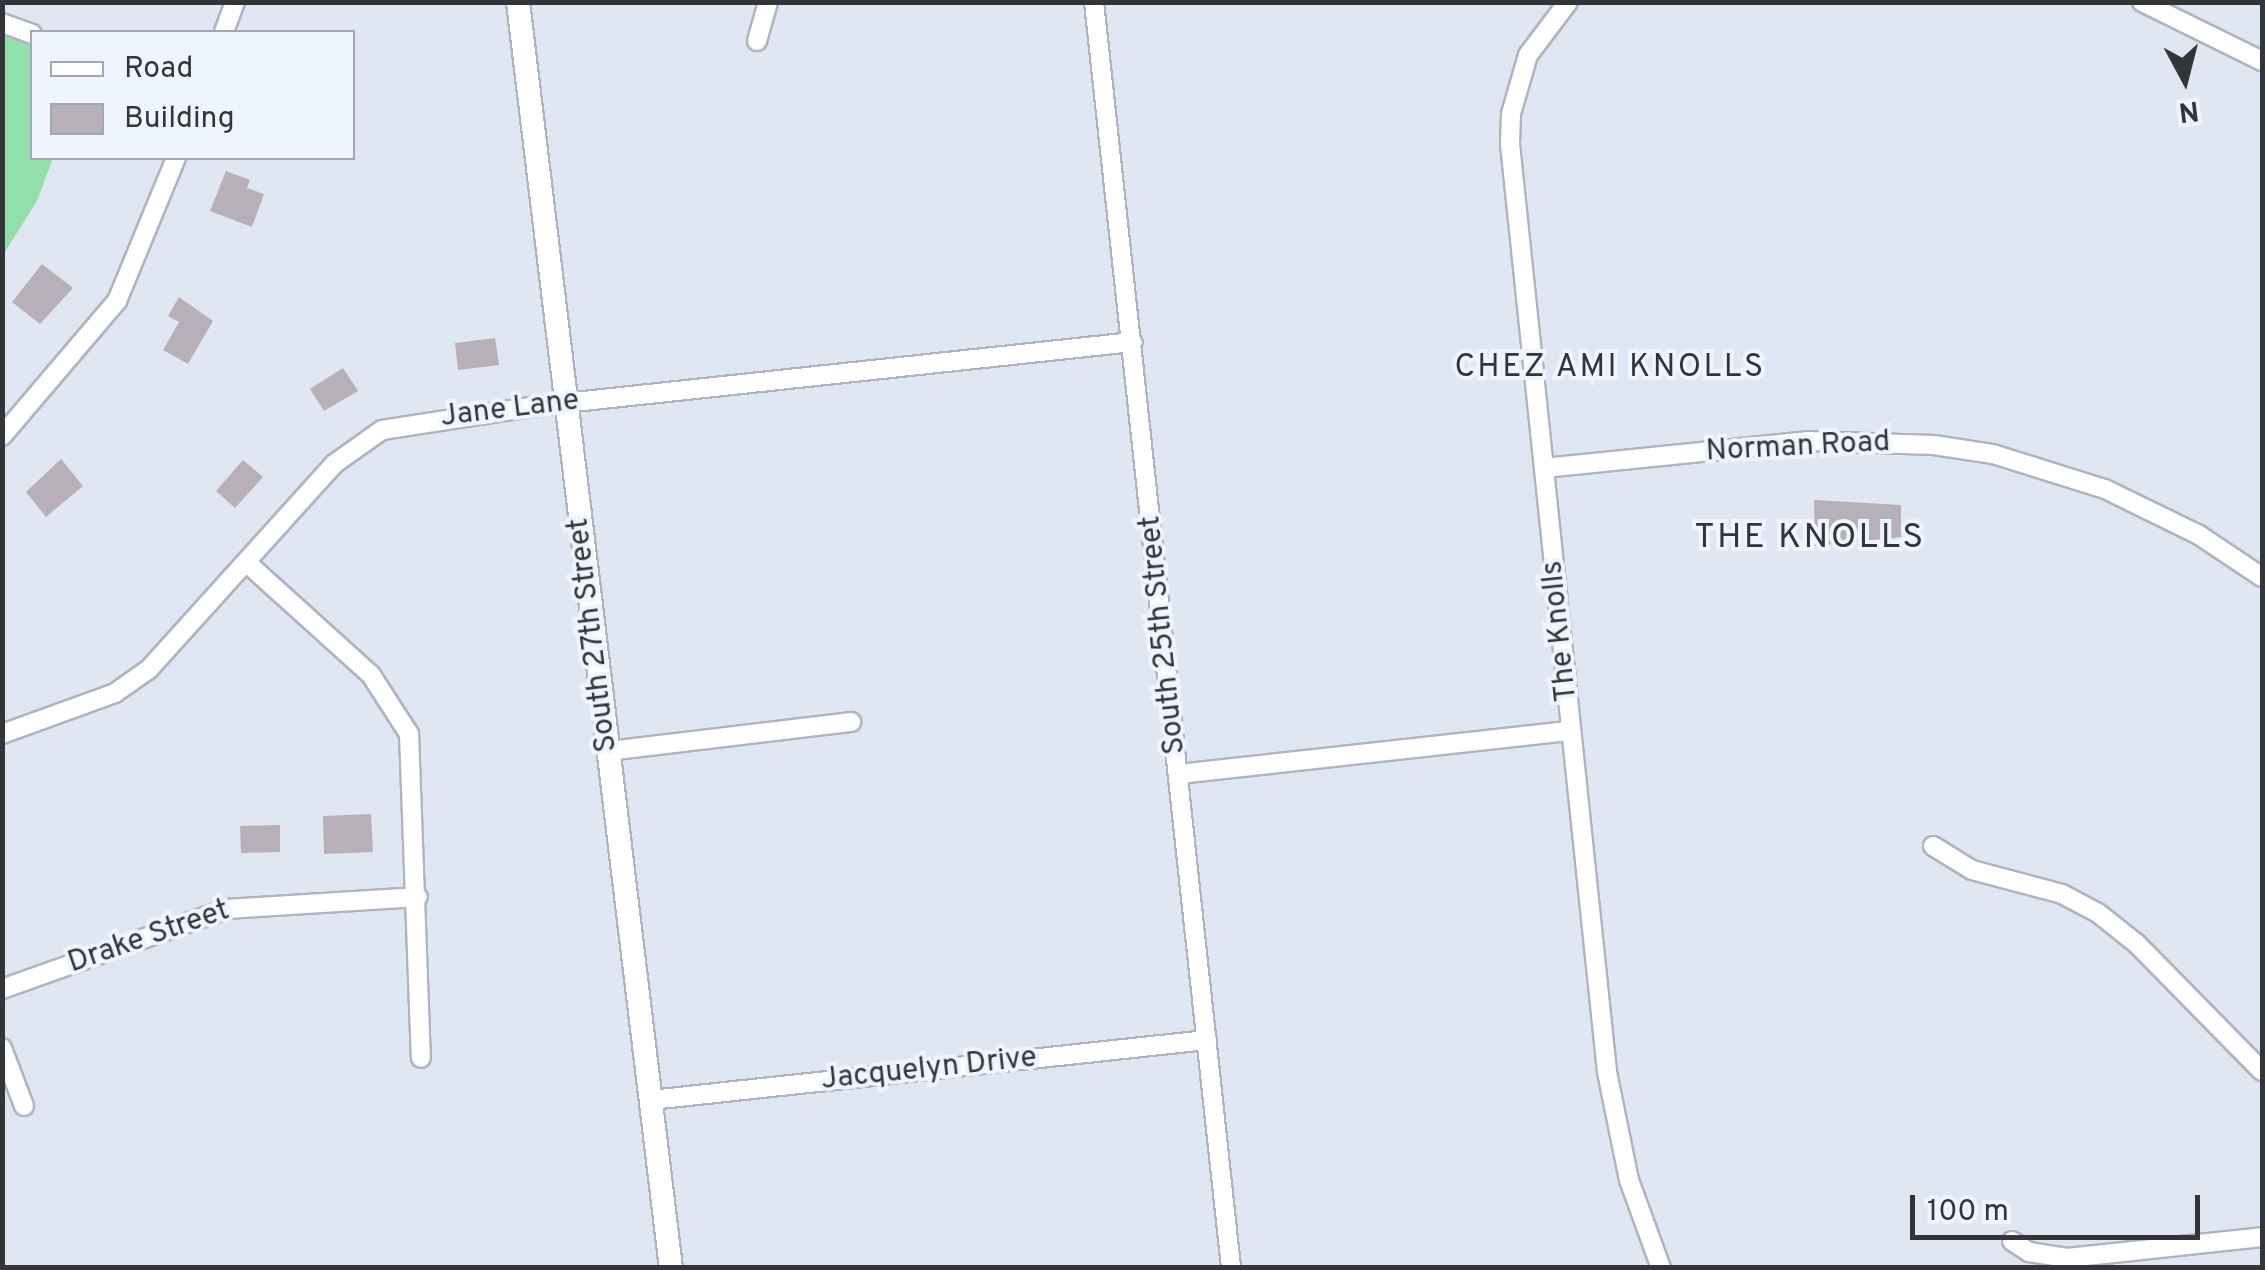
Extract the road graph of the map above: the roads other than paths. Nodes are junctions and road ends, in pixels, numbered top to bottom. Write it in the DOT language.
graph roads {
  1 [pos="235,2"];
  2 [pos="518,2"];
  3 [pos="768,2"];
  4 [pos="1094,2"];
  5 [pos="1568,2"];
  6 [pos="2142,3"];
  7 [pos="2,23"];
  8 [pos="225,30"];
  9 [pos="30,33"];
  10 [pos="757,40"];
  11 [pos="2262,60"];
  12 [pos="175,160"];
  13 [pos="1133,342"];
  14 [pos="566,404"];
  15 [pos="2,436"];
  16 [pos="1544,468"];
  17 [pos="246,562"];
  18 [pos="2262,577"];
  19 [pos="851,722"];
  20 [pos="1571,731"];
  21 [pos="2,734"];
  22 [pos="608,751"];
  23 [pos="1179,774"];
  24 [pos="1934,846"];
  25 [pos="418,897"];
  26 [pos="2,989"];
  27 [pos="1206,1040"];
  28 [pos="2,1048"];
  29 [pos="422,1058"];
  30 [pos="2262,1071"];
  31 [pos="650,1100"];
  32 [pos="24,1106"];
  33 [pos="2262,1237"];
  34 [pos="2012,1241"];
  35 [pos="671,1268"];
  36 [pos="1230,1268"];
  37 [pos="1661,1268"];
  1 -- 8 [label="street"];
  2 -- 14 [label="main road, South 27th Street"];
  3 -- 10 [label="street"];
  4 -- 13 [label="street, South 25th Street"];
  5 -- 16 [label="street, The Knolls"];
  6 -- 11 [label="street"];
  7 -- 9 [label="street"];
  12 -- 15 [label="street"];
  13 -- 14 [label="street, Jane Lane"];
  13 -- 23 [label="street, South 25th Street"];
  14 -- 17 [label="street, Jane Lane"];
  14 -- 22 [label="main road, South 27th Street"];
  16 -- 18 [label="street, Norman Road"];
  16 -- 20 [label="street, The Knolls"];
  17 -- 21 [label="street, Jane Lane"];
  17 -- 25 [label="street"];
  19 -- 22 [label="street"];
  20 -- 23 [label="street"];
  20 -- 37 [label="street, The Knolls"];
  22 -- 31 [label="main road, South 27th Street"];
  23 -- 27 [label="street, South 25th Street"];
  24 -- 30 [label="street"];
  25 -- 26 [label="street, Drake Street"];
  25 -- 29 [label="street"];
  27 -- 31 [label="street, Jacquelyn Drive"];
  27 -- 36 [label="street, South 25th Street"];
  28 -- 32 [label="street"];
  31 -- 35 [label="main road, South 27th Street"];
  33 -- 34 [label="street"];
}
